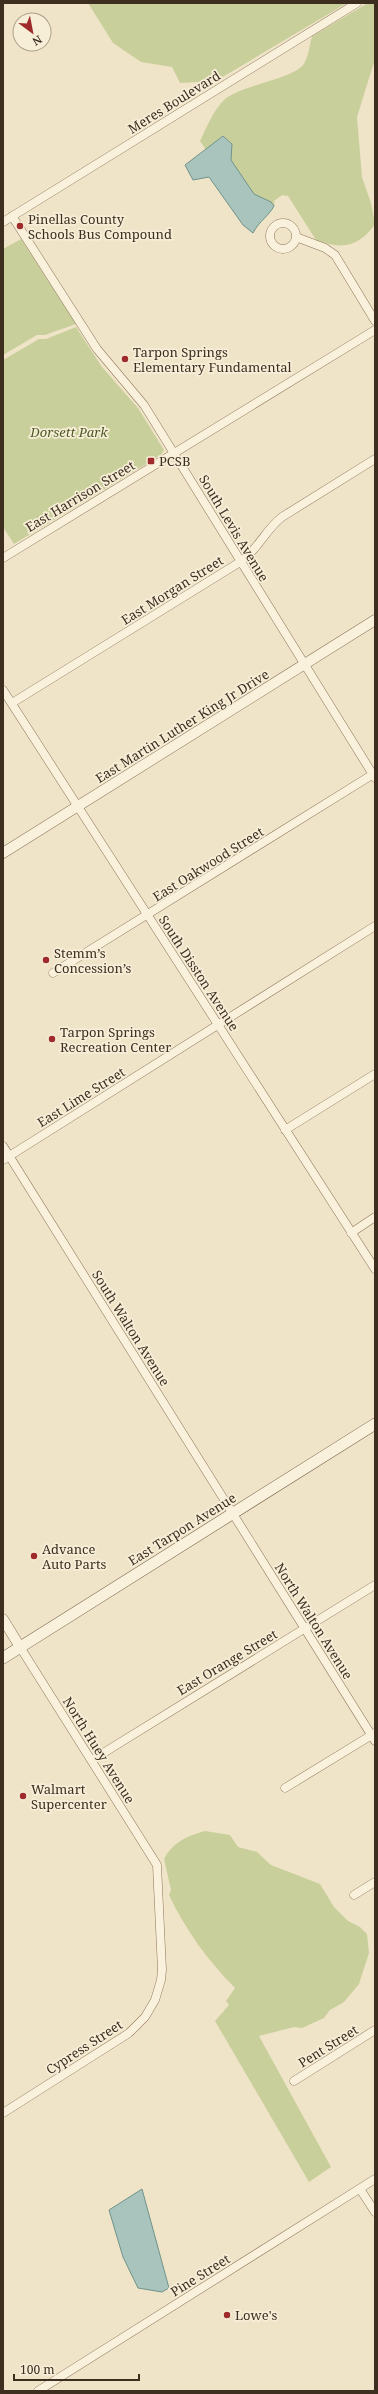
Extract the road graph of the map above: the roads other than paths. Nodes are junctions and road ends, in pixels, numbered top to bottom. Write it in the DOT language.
graph roads {
  1 [pos="357,3"];
  2 [pos="12,216"];
  3 [pos="3,222"];
  4 [pos="296,237"];
  5 [pos="375,321"];
  6 [pos="375,330"];
  7 [pos="174,453"];
  8 [pos="375,459"];
  9 [pos="3,558"];
  10 [pos="240,562"];
  11 [pos="375,620"];
  12 [pos="304,665"];
  13 [pos="3,690"];
  14 [pos="12,704"];
  15 [pos="374,775"];
  16 [pos="78,807"];
  17 [pos="3,852"];
  18 [pos="148,916"];
  19 [pos="375,926"];
  20 [pos="53,973"];
  21 [pos="218,1025"];
  22 [pos="375,1074"];
  23 [pos="285,1130"];
  24 [pos="3,1146"];
  25 [pos="6,1158"];
  26 [pos="375,1218"];
  27 [pos="351,1232"];
  28 [pos="375,1269"];
  29 [pos="375,1424"];
  30 [pos="232,1513"];
  31 [pos="375,1585"];
  32 [pos="3,1619"];
  33 [pos="305,1629"];
  34 [pos="20,1647"];
  35 [pos="3,1658"];
  36 [pos="374,1736"];
  37 [pos="92,1760"];
  38 [pos="285,1788"];
  39 [pos="157,1865"];
  40 [pos="375,1882"];
  41 [pos="354,1895"];
  42 [pos="375,2030"];
  43 [pos="294,2081"];
  44 [pos="3,2113"];
  45 [pos="375,2179"];
  46 [pos="360,2189"];
  47 [pos="375,2212"];
  48 [pos="38,2391"];
  1 -- 2 [label="street, Meres Boulevard"];
  2 -- 3 [label="street, Meres Boulevard"];
  2 -- 7 [label="street, South Levis Avenue"];
  4 -- 5 [label="street"];
  6 -- 7 [label="street, East Harrison Street"];
  7 -- 9 [label="street, East Harrison Street"];
  7 -- 10 [label="street, South Levis Avenue"];
  8 -- 10 [label="street, East Morgan Street"];
  10 -- 12 [label="street, South Levis Avenue"];
  10 -- 14 [label="street, East Morgan Street"];
  11 -- 12 [label="street, East Martin Luther King Jr Drive"];
  12 -- 15 [label="street, South Levis Avenue"];
  12 -- 16 [label="street, East Martin Luther King Jr Drive"];
  13 -- 14 [label="street, South Disston Avenue"];
  14 -- 16 [label="street, South Disston Avenue"];
  15 -- 18 [label="street, East Oakwood Street"];
  16 -- 17 [label="street, East Martin Luther King Jr Drive"];
  16 -- 18 [label="street, South Disston Avenue"];
  18 -- 20 [label="street, East Oakwood Street"];
  18 -- 21 [label="street, South Disston Avenue"];
  19 -- 21 [label="street, East Lime Street"];
  21 -- 23 [label="street, South Disston Avenue"];
  21 -- 25 [label="street, East Lime Street"];
  22 -- 23 [label="street"];
  23 -- 27 [label="street, South Disston Avenue"];
  24 -- 25 [label="street, South Walton Avenue"];
  25 -- 30 [label="street, South Walton Avenue"];
  26 -- 27 [label="street"];
  27 -- 28 [label="street, South Disston Avenue"];
  29 -- 30 [label="main road, East Tarpon Avenue"];
  30 -- 33 [label="street, North Walton Avenue"];
  30 -- 34 [label="main road, East Tarpon Avenue"];
  31 -- 33 [label="street, East Orange Street"];
  32 -- 34 [label="street"];
  33 -- 36 [label="street, North Walton Avenue"];
  33 -- 37 [label="street, East Orange Street"];
  34 -- 35 [label="main road, East Tarpon Avenue"];
  34 -- 37 [label="street, North Huey Avenue"];
  36 -- 38 [label="street"];
  37 -- 39 [label="street, North Huey Avenue"];
  39 -- 44 [label="street, Cypress Street"];
  40 -- 41 [label="street"];
  42 -- 43 [label="street, Pent Street"];
  45 -- 46 [label="street, Pine Street"];
  46 -- 47 [label="street"];
  46 -- 48 [label="street, Pine Street"];
}
